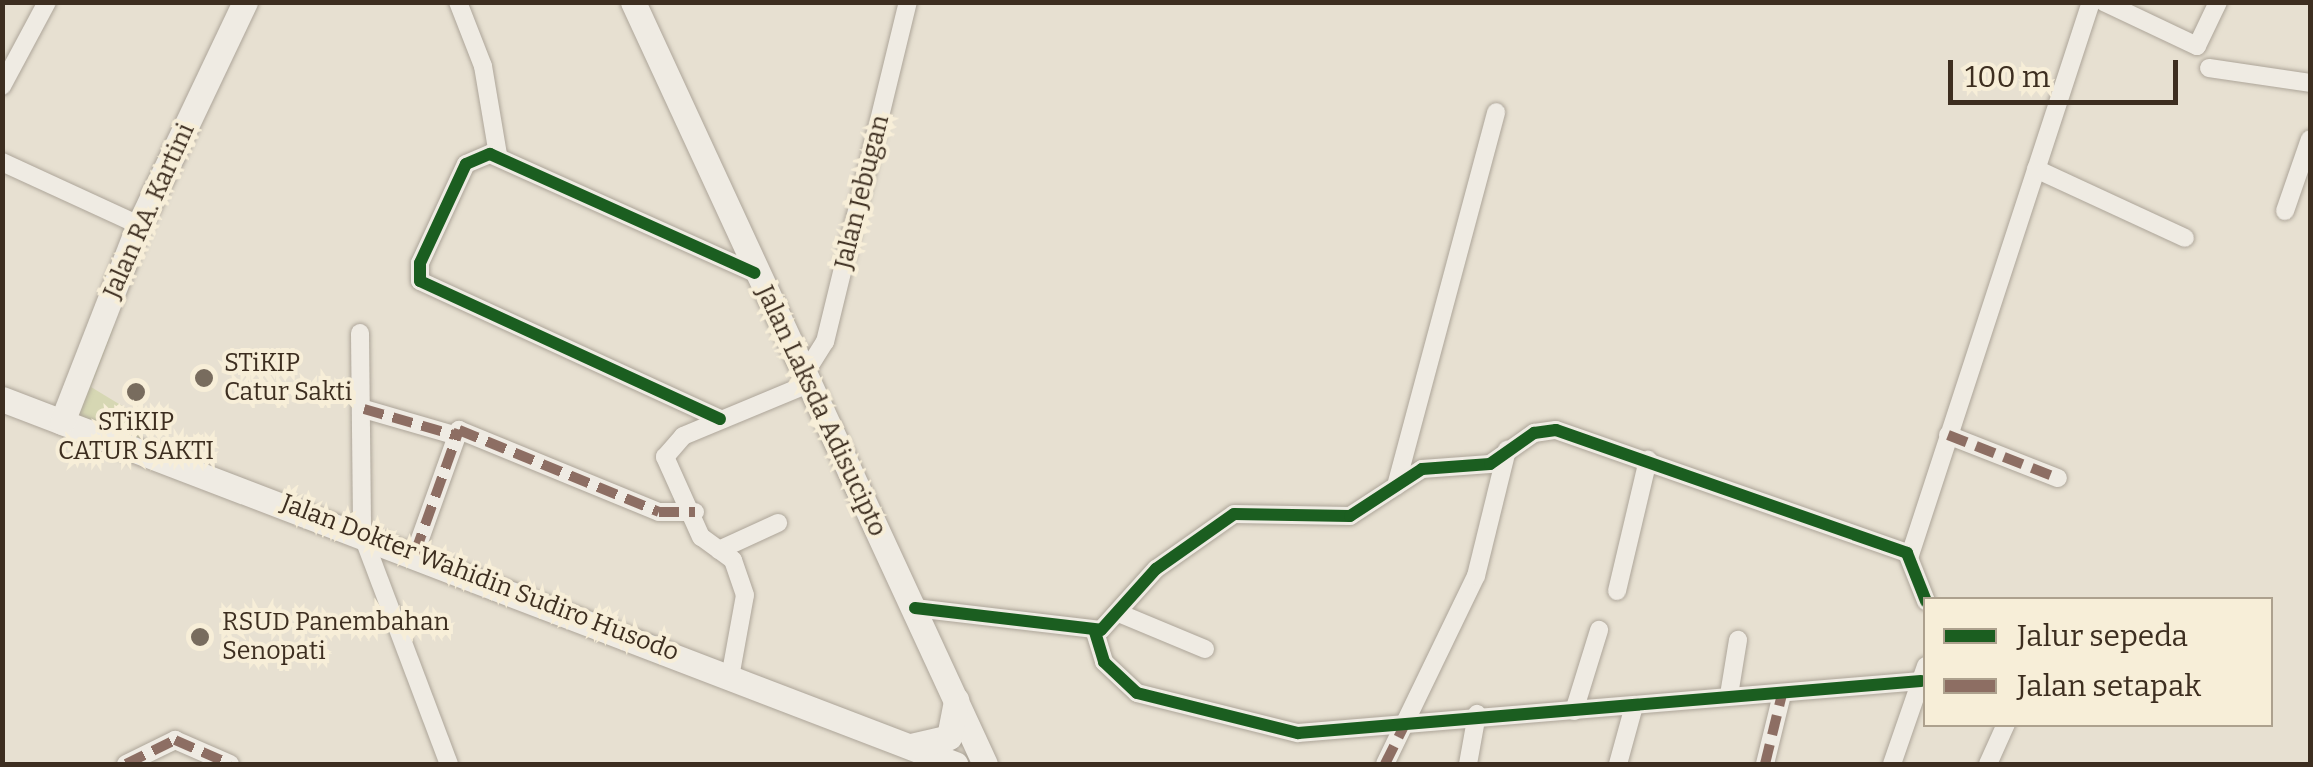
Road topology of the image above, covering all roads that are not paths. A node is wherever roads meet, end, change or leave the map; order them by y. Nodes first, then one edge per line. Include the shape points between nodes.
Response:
1 (47, 2) edge
2 (245, 2) edge
3 (458, 2) edge
4 (634, 2) edge
5 (908, 2) edge
6 (2091, 2) edge
7 (2104, 2) edge
8 (2218, 2) edge
9 (2209, 68) dead end
10 (2310, 83) edge
11 (2, 86) edge
12 (1496, 112) dead end
13 (2310, 140) edge
14 (498, 155) junction
15 (2, 162) edge
16 (2036, 169) junction
17 (2285, 211) dead end
18 (139, 226) junction
19 (2184, 238) dead end
20 (756, 273) junction
21 (360, 333) dead end
22 (806, 380) junction
23 (2, 399) edge
24 (364, 410) junction
25 (720, 419) junction
26 (62, 422) junction
27 (454, 436) junction
28 (1948, 436) junction
29 (1507, 450) junction
30 (1648, 460) junction
31 (2058, 478) dead end
32 (1396, 486) junction
33 (695, 512) junction
34 (778, 523) dead end
35 (362, 534) junction
36 (719, 550) junction
37 (415, 553) junction
38 (1910, 555) junction
39 (1616, 591) dead end
40 (1925, 597) edge
41 (915, 608) junction
42 (1121, 614) junction
43 (1600, 630) dead end
44 (1095, 632) junction
45 (1738, 640) dead end
46 (1204, 649) dead end
47 (731, 672) junction
48 (1923, 674) edge
49 (1730, 694) junction
50 (1782, 694) junction
51 (956, 700) junction
52 (1634, 706) junction
53 (1574, 711) junction
54 (1477, 714) junction
55 (1406, 722) junction
56 (2005, 727) edge
57 (912, 746) junction
58 (126, 764) edge
59 (230, 764) edge
60 (450, 764) edge
61 (955, 764) edge
62 (986, 764) edge
63 (1386, 764) edge
64 (1468, 764) edge
65 (1618, 764) edge
66 (1765, 764) edge
67 (1892, 764) edge
68 (1988, 764) edge

1 - 11 street
2 - 18 main road, Jalan RA. Kartini
3 - 14 street via 483,66
4 - 20 main road, Jalan Laksda Adisucipto
5 - 22 street, Jalan Jebugan via 825,342
6 - 16 street
7 - 8 street via 2197,46
9 - 10 street
12 - 32 street
13 - 17 street
14 - 20 street
14 - 25 street via 466,164 417,278
15 - 18 street
16 - 19 street
16 - 28 street
18 - 26 main road, Jalan RA. Kartini
20 - 22 main road, Jalan Laksda Adisucipto
21 - 24 street
22 - 25 street
22 - 41 main road, Jalan Laksda Adisucipto
23 - 26 main road, Jalan Dokter Wahidin Sudiro Husodo
24 - 27 street
24 - 35 street
25 - 33 street via 674,441 665,457
26 - 35 main road, Jalan Dokter Wahidin Sudiro Husodo
27 - 33 street via 469,432 659,512
27 - 37 street
28 - 31 street
28 - 38 street
29 - 30 street via 1556,430
29 - 32 street via 1490,464 1422,469
29 - 55 street via 1476,576
30 - 38 street
30 - 39 street
32 - 42 street via 1341,518 1267,508 1234,514 1156,569
33 - 36 street via 701,537
34 - 36 street
35 - 37 main road, Jalan Dokter Wahidin Sudiro Husodo
35 - 60 street
36 - 47 street via 734,560 747,608
37 - 47 main road, Jalan Dokter Wahidin Sudiro Husodo
38 - 40 street
41 - 44 street
41 - 51 main road, Jalan Laksda Adisucipto
42 - 44 street
42 - 46 street
43 - 53 street
44 - 55 street via 1117,678 1188,711 1298,734
45 - 49 street
47 - 57 main road, Jalan Dokter Wahidin Sudiro Husodo
48 - 50 street
48 - 67 street
49 - 50 street
49 - 52 street
50 - 66 street
51 - 57 main road via 949,737
51 - 62 main road, Jalan Laksda Adisucipto
52 - 53 street
52 - 65 street
53 - 54 street
54 - 55 street
54 - 64 street
55 - 63 street
56 - 68 street
57 - 61 main road, Jalan Dokter Wahidin Sudiro Husodo
58 - 59 street via 175,740

